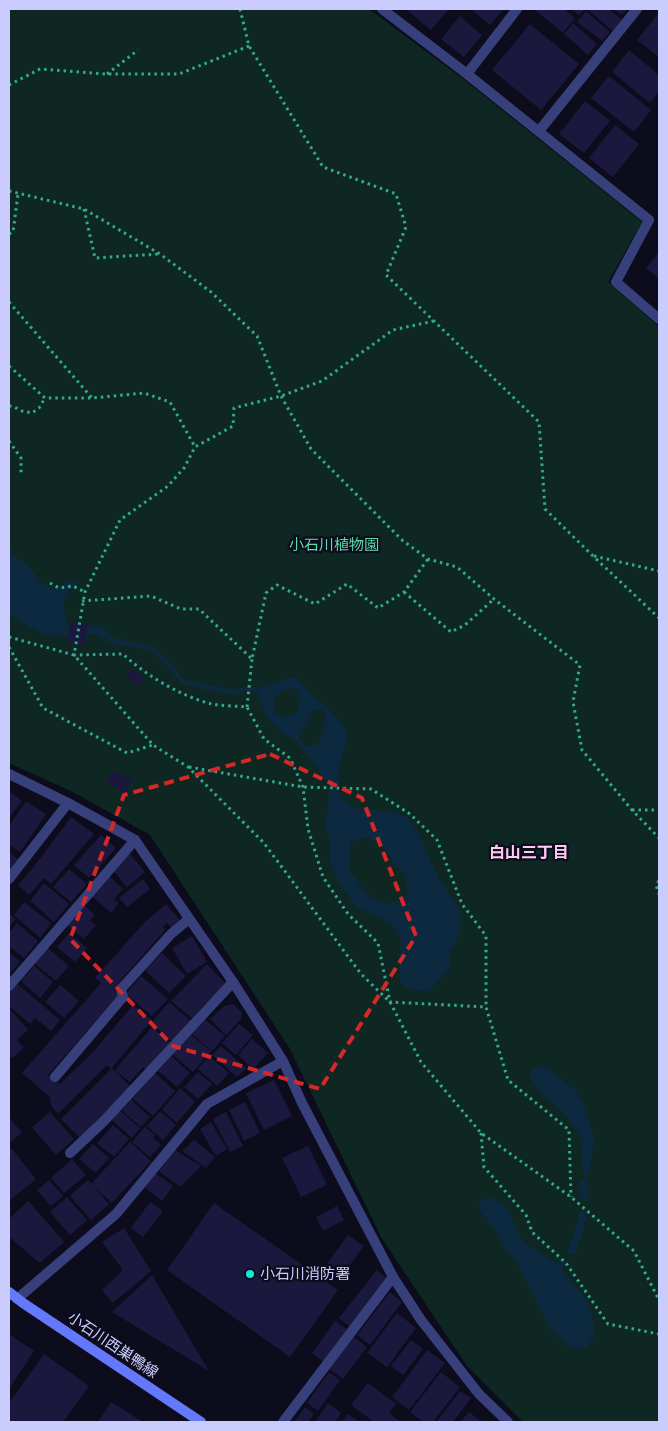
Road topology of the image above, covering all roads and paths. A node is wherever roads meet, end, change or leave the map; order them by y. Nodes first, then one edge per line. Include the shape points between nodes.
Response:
1 (240, 9) edge
2 (382, 9) edge
3 (517, 9) edge
4 (637, 9) edge
5 (249, 46) junction
6 (138, 50) dead end
7 (106, 74) junction
8 (467, 74) junction
9 (9, 85) edge
10 (539, 131) junction
11 (9, 191) edge
12 (18, 194) junction
13 (84, 209) junction
14 (9, 234) edge
15 (160, 254) junction
16 (9, 302) edge
17 (659, 318) edge
18 (434, 321) junction
19 (9, 366) edge
20 (281, 396) junction
21 (45, 398) junction
22 (92, 398) junction
23 (9, 406) edge
24 (9, 441) edge
25 (195, 447) junction
26 (21, 473) dead end
27 (593, 556) junction
28 (428, 559) junction
29 (659, 571) edge
30 (50, 583) dead end
31 (85, 592) junction
32 (404, 592) junction
33 (494, 599) junction
34 (82, 601) junction
35 (659, 618) edge
36 (9, 637) edge
37 (9, 646) edge
38 (74, 654) junction
39 (252, 659) junction
40 (247, 707) junction
41 (152, 746) junction
42 (188, 767) junction
43 (9, 774) edge
44 (303, 787) junction
45 (68, 803) junction
46 (632, 810) junction
47 (659, 810) edge
48 (659, 838) edge
49 (135, 840) junction
50 (9, 879) edge
51 (659, 881) edge
52 (659, 894) edge
53 (189, 919) junction
54 (233, 982) junction
55 (9, 986) edge
56 (390, 1002) junction
57 (486, 1006) junction
58 (283, 1061) junction
59 (55, 1078) dead end
60 (481, 1132) junction
61 (70, 1153) dead end
62 (571, 1197) junction
63 (393, 1276) junction
64 (13, 1295) edge
65 (659, 1300) edge
66 (659, 1334) edge
67 (200, 1422) edge
68 (283, 1422) edge
69 (508, 1422) edge

1 - 5 path
2 - 8 street
3 - 8 street
4 - 10 street
5 - 7 path via 180,74
5 - 18 path via 322,167 396,194 406,228 386,275
6 - 7 path
7 - 9 path via 40,69
8 - 10 street
10 - 17 street via 650,220 616,282
11 - 12 path
12 - 13 path
12 - 14 path
13 - 15 path
13 - 15 path via 95,258
15 - 20 path via 211,292 257,336
16 - 22 path
18 - 20 path via 393,330 322,381
18 - 27 path via 539,422 545,508
19 - 21 path
20 - 25 path via 234,408 233,426
20 - 28 path via 310,449 402,540
21 - 22 path
21 - 23 path via 32,413
22 - 25 path via 144,393 170,402
24 - 26 path via 20,458
25 - 31 path via 184,468 168,486 120,520
27 - 29 path
27 - 35 path
28 - 32 path
28 - 33 path via 456,567
30 - 31 path via 59,588 73,586
31 - 34 path
32 - 33 path via 451,632 465,625
32 - 39 path via 378,608 348,584 315,604 277,585 266,592
33 - 46 path via 580,665 573,702 582,750
34 - 38 path
34 - 39 path via 151,596 182,609 199,609
36 - 38 path
37 - 41 path via 44,708 127,753
38 - 40 path via 123,654 176,691 211,704
38 - 41 path
39 - 40 path
40 - 44 path via 264,739 290,758
41 - 42 path
42 - 44 path
42 - 56 path via 264,843 361,974
43 - 45 street
44 - 56 path via 308,829 322,877 348,914 378,943
44 - 57 path via 371,789 410,814 437,840 462,904 486,936
45 - 49 street
45 - 50 street
46 - 47 path
46 - 48 path
49 - 53 street
49 - 55 street
51 - 52 path via 656,884
53 - 54 street
53 - 59 street via 170,934 121,989 123,997
54 - 58 street
54 - 61 street via 104,1121
56 - 57 path
56 - 60 path via 421,1062
57 - 62 path via 508,1080 569,1130
58 - 63 street
58 - 64 street via 207,1104 116,1214
60 - 62 path
60 - 66 path via 484,1167 526,1215 532,1232 566,1263 608,1324
62 - 65 path via 634,1251
63 - 68 street
63 - 69 street via 421,1320 478,1394
64 - 67 main road, 小石川西巣鴨線

